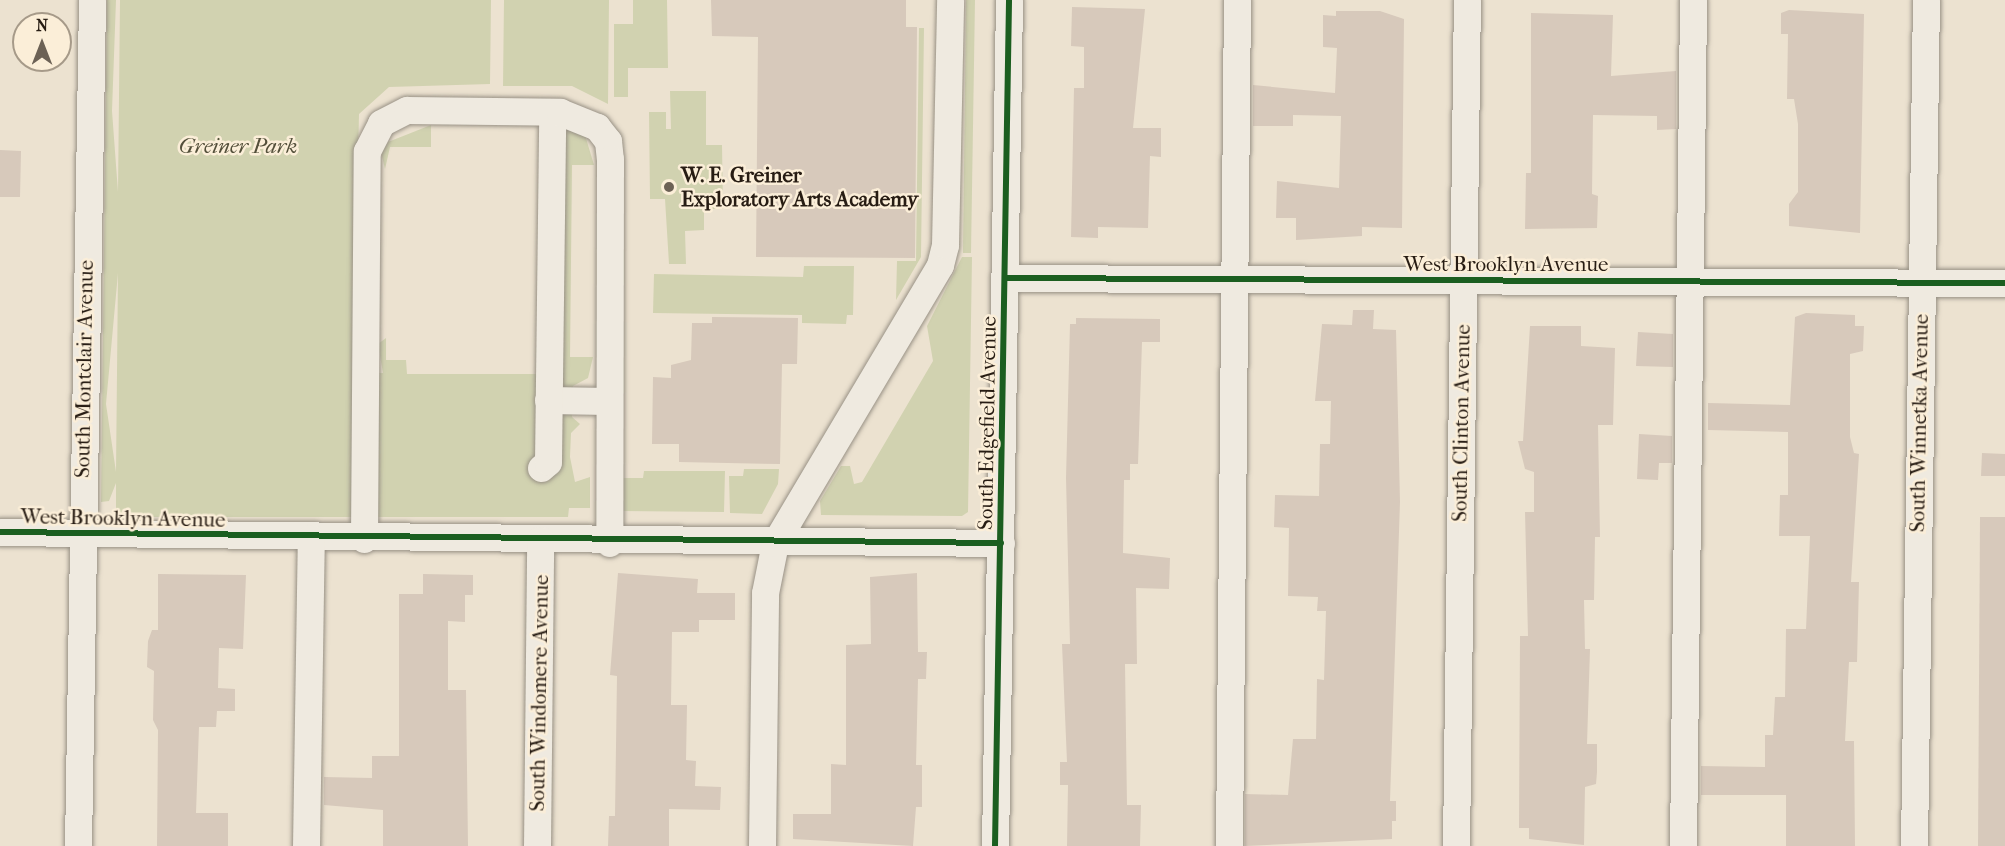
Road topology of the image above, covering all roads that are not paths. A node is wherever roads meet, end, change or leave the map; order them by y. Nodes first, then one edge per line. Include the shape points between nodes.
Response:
1 (92, 0) edge
2 (950, 0) edge
3 (1010, 0) edge
4 (1237, 0) edge
5 (1467, 0) edge
6 (1694, 0) edge
7 (1926, 0) edge
8 (552, 112) junction
9 (1007, 278) junction
10 (1234, 278) junction
11 (1462, 280) junction
12 (1689, 281) junction
13 (1921, 282) junction
14 (2005, 283) edge
15 (548, 400) junction
16 (608, 401) junction
17 (541, 468) dead end
18 (0, 532) edge
19 (81, 532) junction
20 (311, 538) junction
21 (364, 539) junction
22 (540, 540) junction
23 (609, 543) junction
24 (775, 543) junction
25 (1001, 543) junction
26 (78, 846) edge
27 (306, 846) edge
28 (537, 846) edge
29 (762, 846) edge
30 (995, 846) edge
31 (1229, 846) edge
32 (1456, 846) edge
33 (1683, 846) edge
34 (1914, 846) edge

1 - 19 street, South Montclair Avenue
2 - 24 street via 945,244 940,265
3 - 9 street, South Edgefield Avenue
4 - 10 street
5 - 11 street, South Clinton Avenue
6 - 12 street
7 - 13 street, South Winnetka Avenue
8 - 15 street
8 - 16 street via 597,127 608,141
8 - 21 street via 407,110 381,123 367,151
9 - 10 street, West Brooklyn Avenue
9 - 25 street, South Edgefield Avenue
10 - 11 street, West Brooklyn Avenue
10 - 31 street
11 - 12 street, West Brooklyn Avenue
11 - 32 street, South Clinton Avenue
12 - 13 street, West Brooklyn Avenue
12 - 33 street
13 - 14 street, West Brooklyn Avenue
13 - 34 street, South Winnetka Avenue
15 - 16 street
15 - 17 street via 548,462
16 - 23 street
18 - 19 street, West Brooklyn Avenue
19 - 20 street, West Brooklyn Avenue
19 - 26 street, South Montclair Avenue
20 - 21 street, West Brooklyn Avenue
20 - 27 street
21 - 22 street, West Brooklyn Avenue
22 - 23 street, West Brooklyn Avenue
22 - 28 street, South Windomere Avenue
23 - 24 street, West Brooklyn Avenue
24 - 25 street, West Brooklyn Avenue
24 - 29 street via 765,594
25 - 30 street, South Edgefield Avenue

